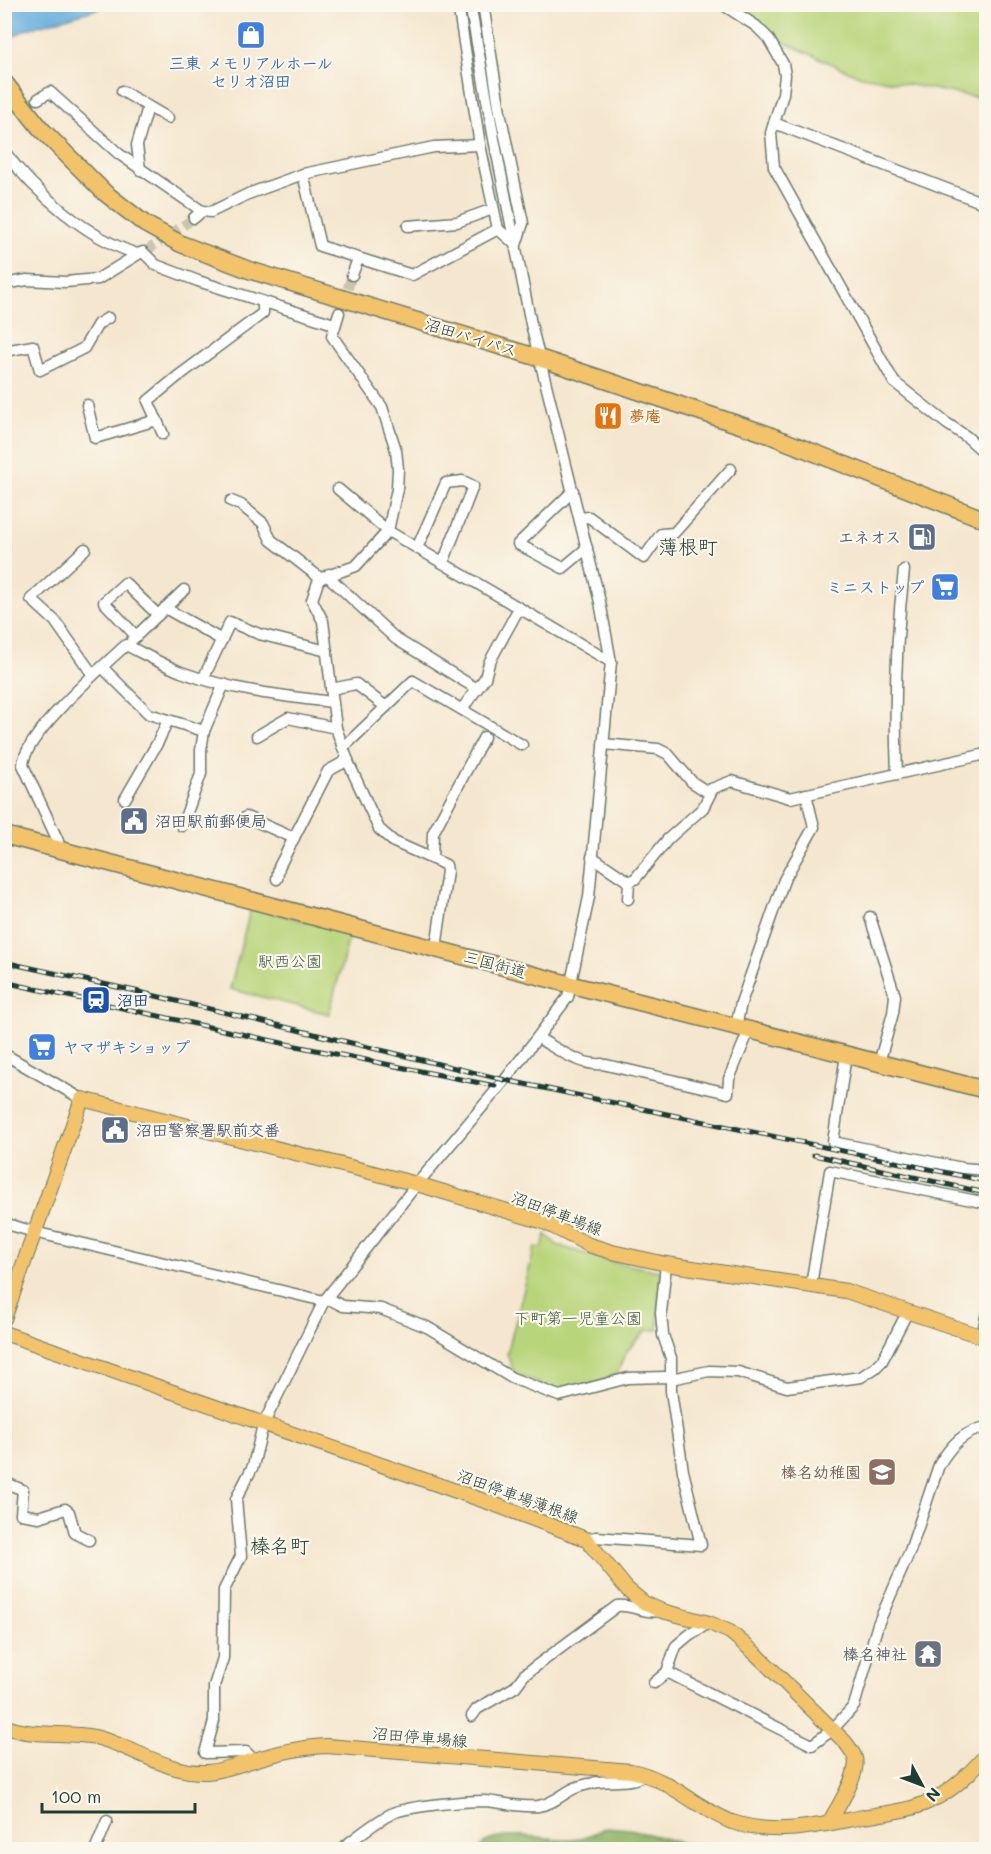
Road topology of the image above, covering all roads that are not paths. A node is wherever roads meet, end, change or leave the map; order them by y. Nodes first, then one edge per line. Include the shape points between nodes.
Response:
1 (458, 4) edge
2 (470, 4) edge
3 (483, 4) edge
4 (722, 4) edge
5 (4, 82) edge
6 (122, 92) dead end
7 (38, 99) tunnel mouth
8 (148, 107) junction
9 (168, 118) dead end
10 (774, 123) junction
11 (480, 145) junction
12 (4, 151) edge
13 (140, 170) junction
14 (303, 174) junction
15 (987, 204) edge
16 (493, 209) junction
17 (408, 226) dead end
18 (498, 229) junction
19 (516, 245) junction
20 (142, 252) junction
21 (358, 259) junction
22 (352, 275) tunnel mouth
23 (4, 284) edge
24 (263, 302) junction
25 (108, 318) dead end
26 (4, 351) edge
27 (539, 358) junction
28 (87, 405) dead end
29 (157, 420) junction
30 (163, 434) dead end
31 (987, 454) edge
32 (731, 469) dead end
33 (338, 489) dead end
34 (573, 490) junction
35 (231, 501) dead end
36 (580, 518) junction
37 (987, 520) edge
38 (388, 531) junction
39 (417, 548) junction
40 (587, 548) junction
41 (85, 549) dead end
42 (443, 563) junction
43 (904, 570) dead end
44 (325, 576) junction
45 (184, 590) dead end
46 (519, 608) junction
47 (162, 612) junction
48 (136, 636) junction
49 (222, 640) junction
50 (126, 645) junction
51 (327, 651) junction
52 (611, 662) junction
53 (102, 667) junction
54 (93, 675) junction
55 (204, 679) junction
56 (224, 684) junction
57 (477, 689) junction
58 (331, 690) junction
59 (332, 702) junction
60 (386, 706) junction
61 (462, 709) junction
62 (168, 720) junction
63 (336, 728) junction
64 (204, 731) junction
65 (257, 736) dead end
66 (484, 737) dead end
67 (603, 744) junction
68 (522, 745) dead end
69 (342, 746) junction
70 (987, 754) edge
71 (348, 760) junction
72 (897, 774) junction
73 (712, 790) junction
74 (806, 794) junction
75 (125, 799) dead end
76 (246, 817) dead end
77 (182, 826) dead end
78 (4, 834) edge
79 (294, 838) junction
80 (59, 849) junction
81 (592, 857) junction
82 (432, 858) junction
83 (277, 879) dead end
84 (629, 882) junction
85 (628, 899) dead end
86 (870, 917) dead end
87 (436, 948) junction
88 (572, 985) junction
89 (742, 1029) junction
90 (538, 1038) junction
91 (4, 1054) edge
92 (846, 1055) junction
93 (879, 1063) junction
94 (987, 1090) edge
95 (82, 1099) junction
96 (987, 1170) edge
97 (417, 1184) junction
98 (985, 1201) edge
99 (4, 1223) edge
100 (34, 1232) junction
101 (666, 1264) junction
102 (811, 1286) junction
103 (324, 1301) junction
104 (908, 1311) junction
105 (987, 1317) edge
106 (4, 1319) edge
107 (4, 1333) edge
108 (985, 1337) edge
109 (671, 1379) junction
110 (263, 1425) junction
111 (987, 1427) edge
112 (4, 1482) edge
113 (586, 1539) junction
114 (89, 1540) dead end
115 (662, 1611) junction
116 (709, 1623) junction
117 (666, 1672) junction
118 (654, 1683) dead end
119 (472, 1716) dead end
120 (4, 1726) edge
121 (832, 1730) junction
122 (987, 1755) edge
123 (254, 1760) junction
124 (646, 1774) junction
125 (107, 1821) dead end
126 (829, 1823) junction
127 (95, 1850) edge
128 (340, 1850) edge

1 - 11 street
2 - 19 street
3 - 19 street via 523,223
4 - 10 street via 756,26 783,64 783,94
5 - 27 highway, 沼田バイパス via 61,150 105,193 171,239 249,270
6 - 8 street
7 - 13 street via 50,92
8 - 9 street
8 - 13 street via 137,145
10 - 15 street
10 - 31 street via 774,167 894,382
11 - 14 street via 434,147
11 - 16 street
12 - 20 street via 26,178 87,228 112,244
13 - 14 street via 198,215
14 - 21 street via 320,246
16 - 17 street via 457,222
16 - 18 street
18 - 19 street
18 - 21 street via 412,275
19 - 27 street
20 - 23 street via 98,279
20 - 24 street via 156,265
21 - 22 street
24 - 29 street via 263,313 148,401
24 - 38 street via 337,318 332,336 382,407 396,450 397,489
25 - 26 street via 98,324 84,348 40,370 33,346
27 - 34 street
27 - 37 highway, 沼田バイパス via 764,433
28 - 29 street via 95,438
29 - 30 street
32 - 36 street via 674,533 662,534 644,558 589,518
33 - 38 street
34 - 36 street
34 - 40 street via 518,544 563,568
35 - 44 street via 263,523 271,540
36 - 40 street
38 - 39 street
38 - 44 street via 356,566
39 - 42 street
39 - 42 street via 447,483 463,481 473,486
40 - 52 street
41 - 54 street via 32,599 55,621
42 - 46 street
43 - 72 street via 898,638
44 - 51 street via 312,600 323,621
44 - 57 street via 396,639
45 - 47 street
46 - 52 street
46 - 57 street
47 - 48 street
47 - 48 street via 125,583 104,602
47 - 49 street
48 - 50 street
49 - 51 street via 230,622 259,634
49 - 55 street
50 - 53 street
50 - 55 street
51 - 58 street
52 - 67 street
53 - 54 street
53 - 62 street via 149,714
54 - 80 street via 39,734 24,758 23,765
55 - 56 street
56 - 59 street via 261,694
56 - 64 street
57 - 61 street
58 - 59 street
58 - 60 street via 356,684
59 - 63 street
60 - 61 street via 413,681
60 - 69 street
61 - 68 street
62 - 64 street
62 - 75 street
63 - 65 street via 288,718
63 - 69 street
64 - 77 street via 201,774
66 - 82 street via 433,833
67 - 73 street via 658,749 668,754 692,782 706,791
67 - 81 street
69 - 71 street
70 - 72 street
71 - 79 street via 328,771
71 - 82 street via 379,829 394,842
72 - 74 street
73 - 74 street via 732,781 790,798
73 - 84 street via 703,808
74 - 89 street via 814,827 784,880 741,1002
76 - 79 street
78 - 80 highway, 三国街道
79 - 83 street
80 - 87 highway, 三国街道
81 - 84 street
81 - 88 street via 589,897
82 - 87 street via 446,865 447,871
84 - 85 street
86 - 93 street via 895,996
87 - 88 highway, 三国街道
88 - 89 highway, 三国街道
88 - 90 street via 568,997
89 - 90 street via 728,1093 593,1065
89 - 92 highway, 三国街道
90 - 97 street
91 - 95 street
92 - 93 highway, 三国街道
92 - 96 street via 833,1143
93 - 94 highway, 三国街道
95 - 97 main road, 沼田停車場線
95 - 100 main road
97 - 101 main road, 沼田停車場線 via 544,1222 589,1245
97 - 103 street
98 - 102 street via 830,1171
99 - 100 street
100 - 103 street
100 - 106 main road
101 - 102 main road, 沼田停車場線
101 - 109 street via 661,1312 671,1358
102 - 104 main road, 沼田停車場線 via 846,1291
103 - 109 street via 381,1309 427,1327 512,1378 559,1396 628,1378
103 - 110 street
104 - 108 main road, 沼田停車場線
104 - 109 street via 882,1361 861,1377 787,1387 738,1372 709,1371
105 - 108 street
107 - 110 main road, 沼田停車場薄根線
109 - 113 street via 684,1471 701,1545
110 - 113 main road, 沼田停車場薄根線
110 - 123 street via 253,1466 236,1499 241,1556 224,1590 223,1658 214,1686 214,1721 206,1753 246,1752
111 - 121 street via 960,1437 939,1465 910,1551 878,1624 854,1706
112 - 114 street via 23,1490 21,1514 39,1517 65,1509 75,1533
113 - 115 main road, 沼田停車場薄根線 via 627,1589
115 - 116 main road, 沼田停車場薄根線
115 - 119 street via 650,1613 627,1605 617,1606
116 - 117 street via 676,1646
116 - 121 main road, 沼田停車場薄根線 via 730,1632 756,1654
117 - 118 street
117 - 121 street via 812,1745
120 - 123 main road, 沼田停車場線 via 36,1733 93,1737 193,1772 214,1771
121 - 126 main road, 沼田停車場薄根線 via 856,1759 854,1775
122 - 126 main road via 958,1783 930,1801
123 - 124 main road, 沼田停車場線 via 327,1746
124 - 126 main road, 沼田停車場線 via 733,1822 787,1830
124 - 128 street via 638,1779 580,1786 538,1806 482,1801 408,1809 374,1824
125 - 127 street

